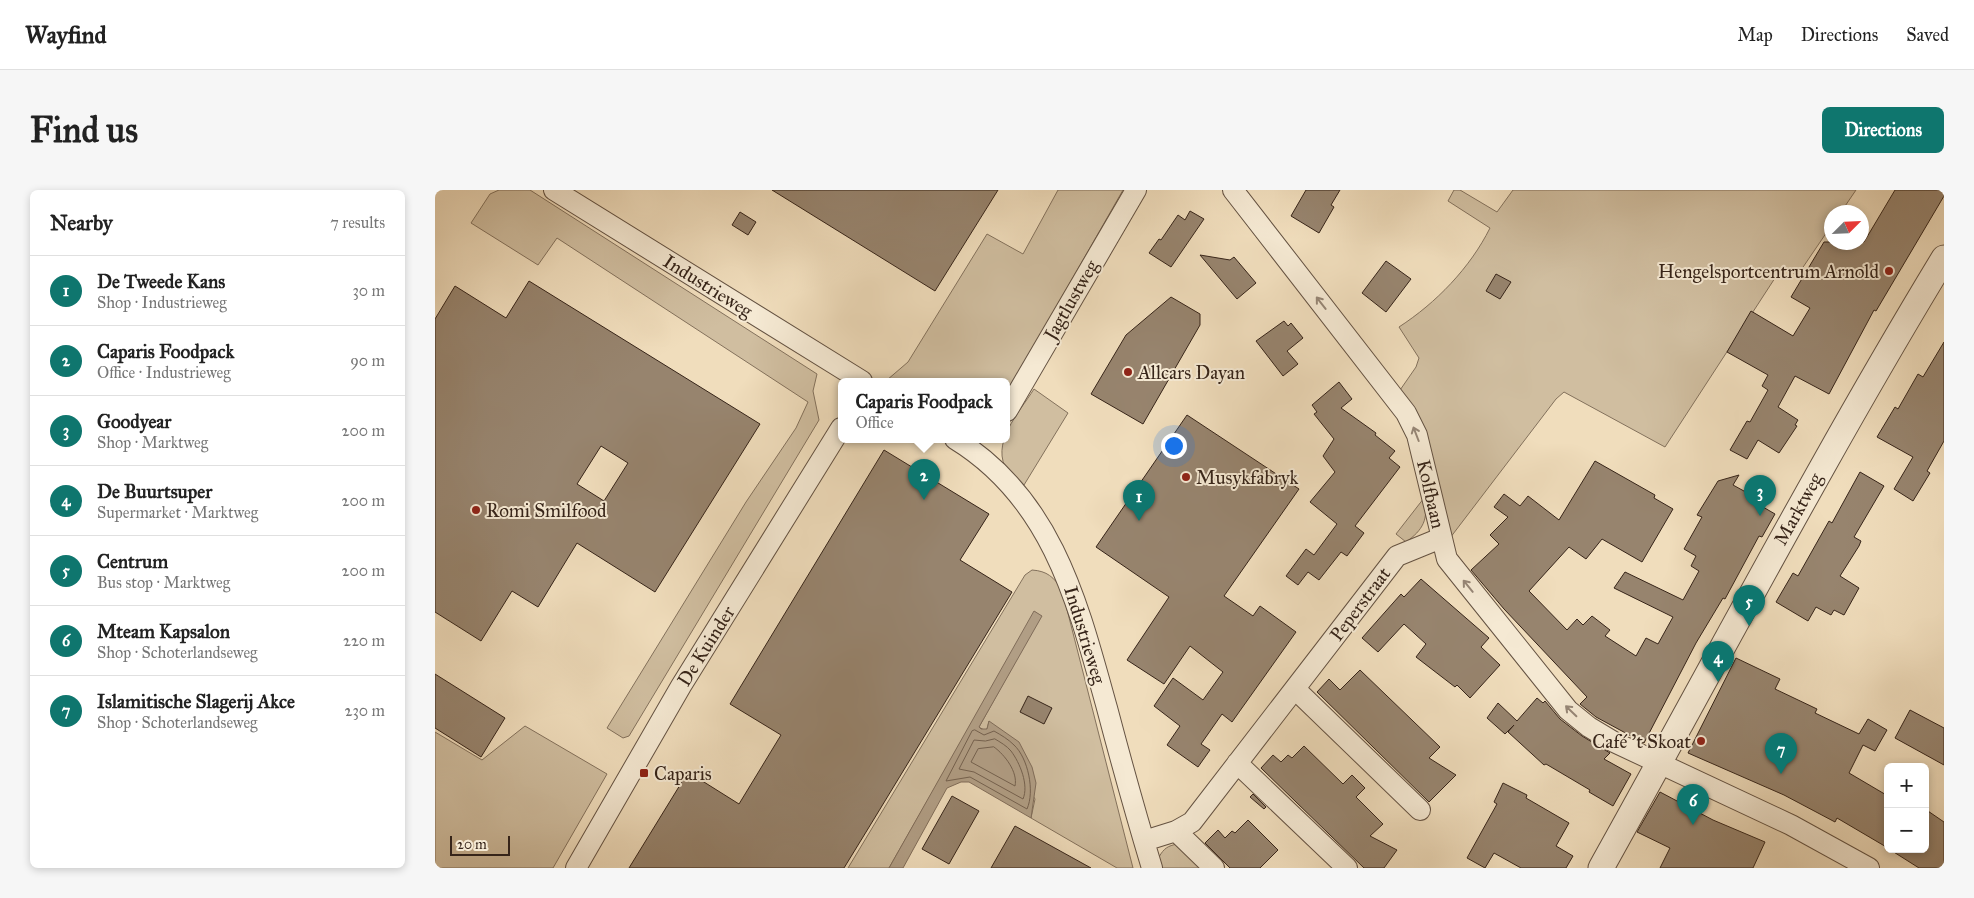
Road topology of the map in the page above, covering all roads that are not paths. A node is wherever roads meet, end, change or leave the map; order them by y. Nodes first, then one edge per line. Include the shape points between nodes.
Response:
1 (554, 190) edge
2 (1136, 190) edge
3 (1233, 190) edge
4 (1944, 258) edge
5 (857, 378) edge
6 (1010, 406) edge
7 (838, 433) edge
8 (980, 445) edge
9 (1441, 538) junction
10 (1295, 689) junction
11 (1659, 763) junction
12 (1237, 764) junction
13 (1420, 810) dead end
14 (1176, 831) junction
15 (1144, 841) junction
16 (576, 868) edge
17 (1152, 868) edge
18 (1213, 868) edge
19 (1347, 868) edge
20 (1601, 868) edge
21 (1869, 868) edge

1 - 5 street, Industrieweg
2 - 6 street, Jagtlustweg
9 -> 3 street, Kolfbaan via 1417,435 1406,413
4 - 11 street, Marktweg via 1798,508
7 - 16 street, De Kuinder via 681,686
8 - 15 street, Industrieweg via 1046,536 1067,576 1087,633
9 - 10 street, Peperstraat via 1397,556
11 -> 9 street, Kolfbaan via 1613,742 1568,710 1447,559
10 - 12 street, Peperstraat
10 - 13 street
11 - 20 street, Marktweg
11 - 21 street, Kolfbaan via 1791,825
12 - 14 street, Peperstraat via 1192,822
12 - 19 street
14 - 15 street, Peperstraat
14 - 18 street
15 - 17 street, Industrieweg

